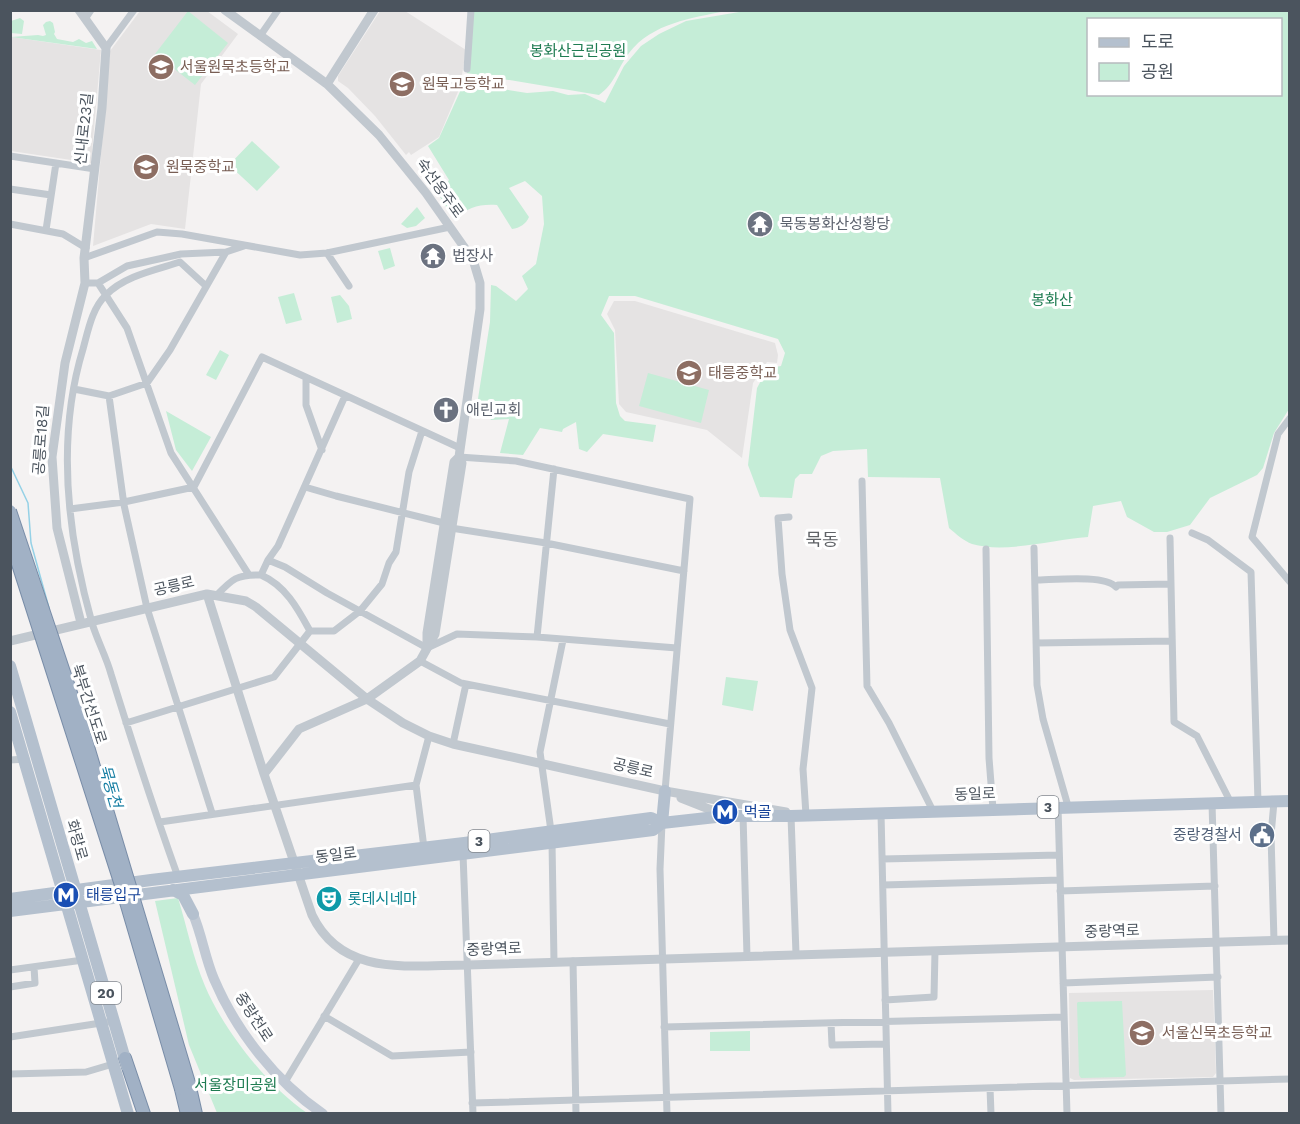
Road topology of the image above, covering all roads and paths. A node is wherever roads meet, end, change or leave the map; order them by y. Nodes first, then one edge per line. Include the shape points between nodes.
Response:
1 (134, 10) edge
2 (225, 10) edge
3 (278, 10) edge
4 (375, 10) edge
5 (471, 10) edge
6 (85, 13) edge
7 (260, 36) junction
8 (106, 48) junction
9 (467, 69) dead end
10 (327, 84) junction
11 (10, 156) edge
12 (56, 163) junction
13 (95, 169) junction
14 (10, 189) edge
15 (51, 195) junction
16 (10, 224) edge
17 (450, 227) junction
18 (46, 230) junction
19 (244, 246) junction
20 (226, 252) junction
21 (85, 253) junction
22 (327, 253) junction
23 (85, 283) junction
24 (98, 284) junction
25 (206, 286) junction
26 (349, 286) dead end
27 (106, 294) junction
28 (306, 378) junction
29 (147, 383) junction
30 (74, 389) junction
31 (110, 396) junction
32 (345, 396) junction
33 (1290, 418) edge
34 (422, 431) junction
35 (322, 450) junction
36 (459, 452) junction
37 (554, 469) junction
38 (862, 481) dead end
39 (194, 487) junction
40 (305, 487) junction
41 (124, 502) junction
42 (70, 508) junction
43 (10, 511) edge
44 (402, 513) junction
45 (789, 517) dead end
46 (447, 526) junction
47 (1192, 533) dead end
48 (1170, 538) dead end
49 (10, 539) edge
50 (546, 543) junction
51 (1034, 548) dead end
52 (986, 549) dead end
53 (268, 560) junction
54 (684, 571) junction
55 (249, 574) junction
56 (261, 575) junction
57 (1035, 580) junction
58 (1290, 582) edge
59 (1171, 584) junction
60 (211, 595) junction
61 (147, 608) junction
62 (360, 611) junction
63 (92, 621) junction
64 (78, 624) junction
65 (310, 632) junction
66 (537, 637) junction
67 (13, 640) edge
68 (563, 640) junction
69 (1172, 641) junction
70 (302, 644) junction
71 (1036, 644) junction
72 (427, 648) junction
73 (677, 648) junction
74 (420, 661) junction
75 (10, 666) edge
76 (466, 684) junction
77 (236, 688) junction
78 (367, 699) junction
79 (551, 701) junction
80 (179, 706) junction
81 (10, 712) edge
82 (126, 723) junction
83 (670, 724) junction
84 (429, 736) junction
85 (453, 744) junction
86 (31, 758) junction
87 (10, 760) edge
88 (541, 764) junction
89 (264, 774) junction
90 (416, 785) junction
91 (665, 791) junction
92 (1290, 801) edge
93 (1258, 802) junction
94 (1274, 802) junction
95 (1212, 803) junction
96 (1231, 803) junction
97 (275, 805) junction
98 (1063, 807) junction
99 (993, 809) junction
100 (933, 811) junction
101 (212, 813) junction
102 (881, 813) junction
103 (742, 815) junction
104 (806, 815) junction
105 (725, 816) junction
106 (791, 816) junction
107 (160, 822) junction
108 (662, 823) junction
109 (551, 837) junction
110 (456, 852) junction
111 (416, 853) junction
112 (1059, 855) junction
113 (882, 859) junction
114 (297, 869) junction
115 (178, 877) junction
116 (1060, 880) junction
117 (883, 885) junction
118 (1215, 886) junction
119 (196, 887) junction
120 (173, 890) junction
121 (1060, 891) junction
122 (72, 897) junction
123 (10, 899) edge
124 (10, 911) edge
125 (193, 914) junction
126 (1290, 940) edge
127 (1274, 941) junction
128 (1216, 942) junction
129 (1062, 947) junction
130 (935, 951) junction
131 (884, 952) junction
132 (796, 954) junction
133 (747, 956) junction
134 (662, 958) junction
135 (359, 959) junction
136 (83, 960) junction
137 (573, 961) junction
138 (554, 962) junction
139 (468, 965) junction
140 (34, 967) junction
141 (10, 970) edge
142 (1218, 977) junction
143 (1063, 983) junction
144 (10, 987) edge
145 (885, 1000) junction
146 (324, 1017) junction
147 (1064, 1017) junction
148 (108, 1022) junction
149 (886, 1022) junction
150 (831, 1023) junction
151 (664, 1027) junction
152 (10, 1037) edge
153 (886, 1044) junction
154 (471, 1053) junction
155 (125, 1058) joint
156 (113, 1064) junction
157 (10, 1074) edge
158 (1290, 1079) edge
159 (1221, 1081) junction
160 (285, 1082) junction
161 (1066, 1086) junction
162 (990, 1088) junction
163 (887, 1091) junction
164 (666, 1097) junction
165 (576, 1100) junction
166 (472, 1103) junction
167 (128, 1113) edge
168 (142, 1113) edge
169 (187, 1113) edge
170 (196, 1113) edge
171 (323, 1113) edge
172 (473, 1113) edge
173 (576, 1113) edge
174 (667, 1113) edge
175 (888, 1113) edge
176 (991, 1113) edge
177 (1067, 1113) edge
178 (1221, 1113) edge

1 - 8 street
2 - 7 street, 숙선옹주로
3 - 7 street
4 - 10 street
5 - 9 street
6 - 8 street
7 - 10 street, 숙선옹주로
8 - 13 street, 신내로23길
10 - 17 street, 숙선옹주로 via 380,135
11 - 12 street
12 - 13 street
12 - 15 street
13 - 21 street, 신내로23길
14 - 15 street
15 - 18 street
16 - 18 street
17 - 22 street
17 - 36 street, 숙선옹주로 via 474,262 481,295
18 - 21 street via 63,234
19 - 20 street
19 - 21 street via 157,232
19 - 22 street via 300,255
20 - 24 street via 181,254 127,266
20 - 25 street
21 - 23 street, 공릉로18길
22 - 26 street
23 - 24 street
23 - 64 street, 공릉로18길 via 65,363 52,457 57,528
24 - 27 street
25 - 27 street via 180,262 123,281
25 - 29 street
27 - 29 street via 127,328
27 - 30 street via 92,318
28 - 32 street
28 - 35 street via 306,405
28 - 39 street via 262,357
29 - 31 street
29 - 39 street via 171,453
30 - 31 street
30 - 42 street via 66,457
31 - 41 street
32 - 34 street
32 - 35 street
33 - 58 street via 1278,434 1252,537
34 - 36 street
34 - 44 street
35 - 40 street
36 - 37 street
36 - 46 street, 숙선옹주로 via 454,462
37 - 50 street
37 - 54 street via 690,499
38 - 100 street via 867,686
39 - 41 street
39 - 55 street
40 - 44 street
40 - 53 street
41 - 42 street
41 - 61 street
42 - 63 street
43 - 170 highway, 북부간선도로, bridge via 80,720
44 - 46 street
44 - 62 street via 396,552 382,584
45 - 104 street via 778,519 785,600 790,630 812,688 803,769
46 - 50 street
46 - 72 street, 숙선옹주로
47 - 93 street via 1251,572
48 - 59 street
49 - 169 highway, 북부간선도로, bridge via 117,874
50 - 54 street
50 - 66 street
51 - 57 street
52 - 99 street
53 - 56 street
53 - 62 street
54 - 73 street
55 - 56 street
55 - 60 street via 231,579
56 - 65 street via 285,590
57 - 59 street via 1101,580 1116,587
57 - 71 street
59 - 69 street
60 - 61 street, 공릉로
60 - 70 street, 공릉로 via 246,601
60 - 77 street, 중랑역로
61 - 63 street, 공릉로
61 - 80 street
62 - 65 street via 334,631
62 - 72 street
63 - 64 street, 공릉로
63 - 82 street
64 - 67 street, 공릉로, bridge
65 - 70 street
66 - 68 street
66 - 72 street via 457,634
68 - 73 street
68 - 79 street
69 - 71 street
69 - 96 street via 1174,722 1197,736
70 - 77 street via 274,677
70 - 78 street, 공릉로
71 - 98 street via 1037,685
72 - 74 street, 숙선옹주로
73 - 83 street
74 - 76 street
74 - 78 street, 숙선옹주로
75 - 86 main road, 화랑로 / 20
76 - 79 street
76 - 85 street
77 - 80 street
77 - 89 street, 중랑역로
78 - 84 street, 공릉로
78 - 89 street, 숙선옹주로 via 299,729
79 - 83 street
79 - 88 street
80 - 82 street
80 - 101 street
81 - 86 main road, 화랑로 / 20
82 - 107 street
83 - 91 street
84 - 85 street, 공릉로
84 - 90 street
85 - 88 street, 공릉로
86 - 87 street
86 - 122 main road, 화랑로 / 20
88 - 91 street, 공릉로
88 - 109 street
89 - 97 street, 중랑역로
90 - 97 street
90 - 111 street
91 - 104 street, 공릉로
91 - 105 street, 공릉로
91 - 108 main road
92 - 94 main road, 동일로 / 3
93 - 94 main road, 동일로 / 3
93 - 96 main road, 동일로 / 3
94 - 127 street
95 - 96 main road, 동일로 / 3
95 - 98 main road, 동일로 / 3
95 - 118 street
97 - 101 street
97 - 114 street, 중랑역로
98 - 99 main road, 동일로 / 3
98 - 112 street
99 - 100 main road, 동일로 / 3
100 - 102 main road, 동일로 / 3
101 - 107 street
102 - 104 main road, 동일로 / 3
102 - 113 street
103 - 105 main road, 동일로 / 3
103 - 106 main road, 동일로 / 3
103 - 133 street
104 - 106 main road, 동일로 / 3
105 - 108 main road, 동일로 / 3
106 - 132 street
107 - 115 street
108 - 109 main road, 동일로 / 3 via 651,818 630,827
108 - 134 street
109 - 110 main road, 동일로 / 3
109 - 138 street
110 - 111 main road, 동일로 / 3
110 - 139 street
111 - 114 main road, 동일로 / 3
112 - 113 street
112 - 116 street
113 - 117 street
114 - 115 main road, 동일로 / 3
114 - 119 main road, 동일로 / 3
114 - 135 street, 중랑역로 via 318,928
115 - 122 main road, 동일로 / 3, bridge via 104,886
116 - 117 street
116 - 121 street
117 - 131 street
118 - 121 street
118 - 128 street
119 - 120 main road, 동일로 / 3
119 - 125 main road
120 - 122 main road, 동일로 / 3, bridge via 108,899
120 - 125 main road via 183,895
121 - 129 street
122 - 123 main road, 동일로 / 3
122 - 124 main road, 동일로 / 3
122 - 136 main road, 화랑로 / 20
122 - 148 main road, 화랑로 / 20
125 - 160 main road, 중랑천로 via 211,971 228,1007 261,1056
126 - 127 street, 중랑역로
127 - 128 street, 중랑역로
128 - 129 street, 중랑역로
128 - 142 street
129 - 130 street, 중랑역로
129 - 143 street
130 - 131 street, 중랑역로
130 - 145 street via 934,997
131 - 132 street, 중랑역로
131 - 145 street
132 - 133 street, 중랑역로
133 - 134 street, 중랑역로
134 - 137 street, 중랑역로
134 - 151 street
135 - 139 street, 중랑역로 via 384,965
135 - 146 street
136 - 140 street
136 - 148 main road, 화랑로 / 20
137 - 138 street, 중랑역로
137 - 165 street
138 - 139 street, 중랑역로
139 - 154 street
140 - 141 street
140 - 144 street via 35,983
142 - 143 street
142 - 159 street
143 - 147 street
145 - 149 street
146 - 154 street via 392,1056
146 - 160 street
147 - 149 street
147 - 161 street
148 - 152 street
148 - 155 main road, 화랑로 / 20
148 - 156 main road, 화랑로 / 20
149 - 150 street
149 - 153 street
150 - 151 street
150 - 153 street via 832,1045
151 - 164 street
153 - 163 street
154 - 166 street
155 - 168 highway
156 - 157 street via 86,1072
156 - 167 main road, 화랑로 / 20
158 - 159 street
159 - 161 street
159 - 178 street
160 - 171 main road, 중랑천로
161 - 162 street
161 - 177 street
162 - 163 street
162 - 176 street
163 - 164 street
163 - 175 street
164 - 165 street
164 - 174 street
165 - 166 street
165 - 173 street
166 - 172 street

